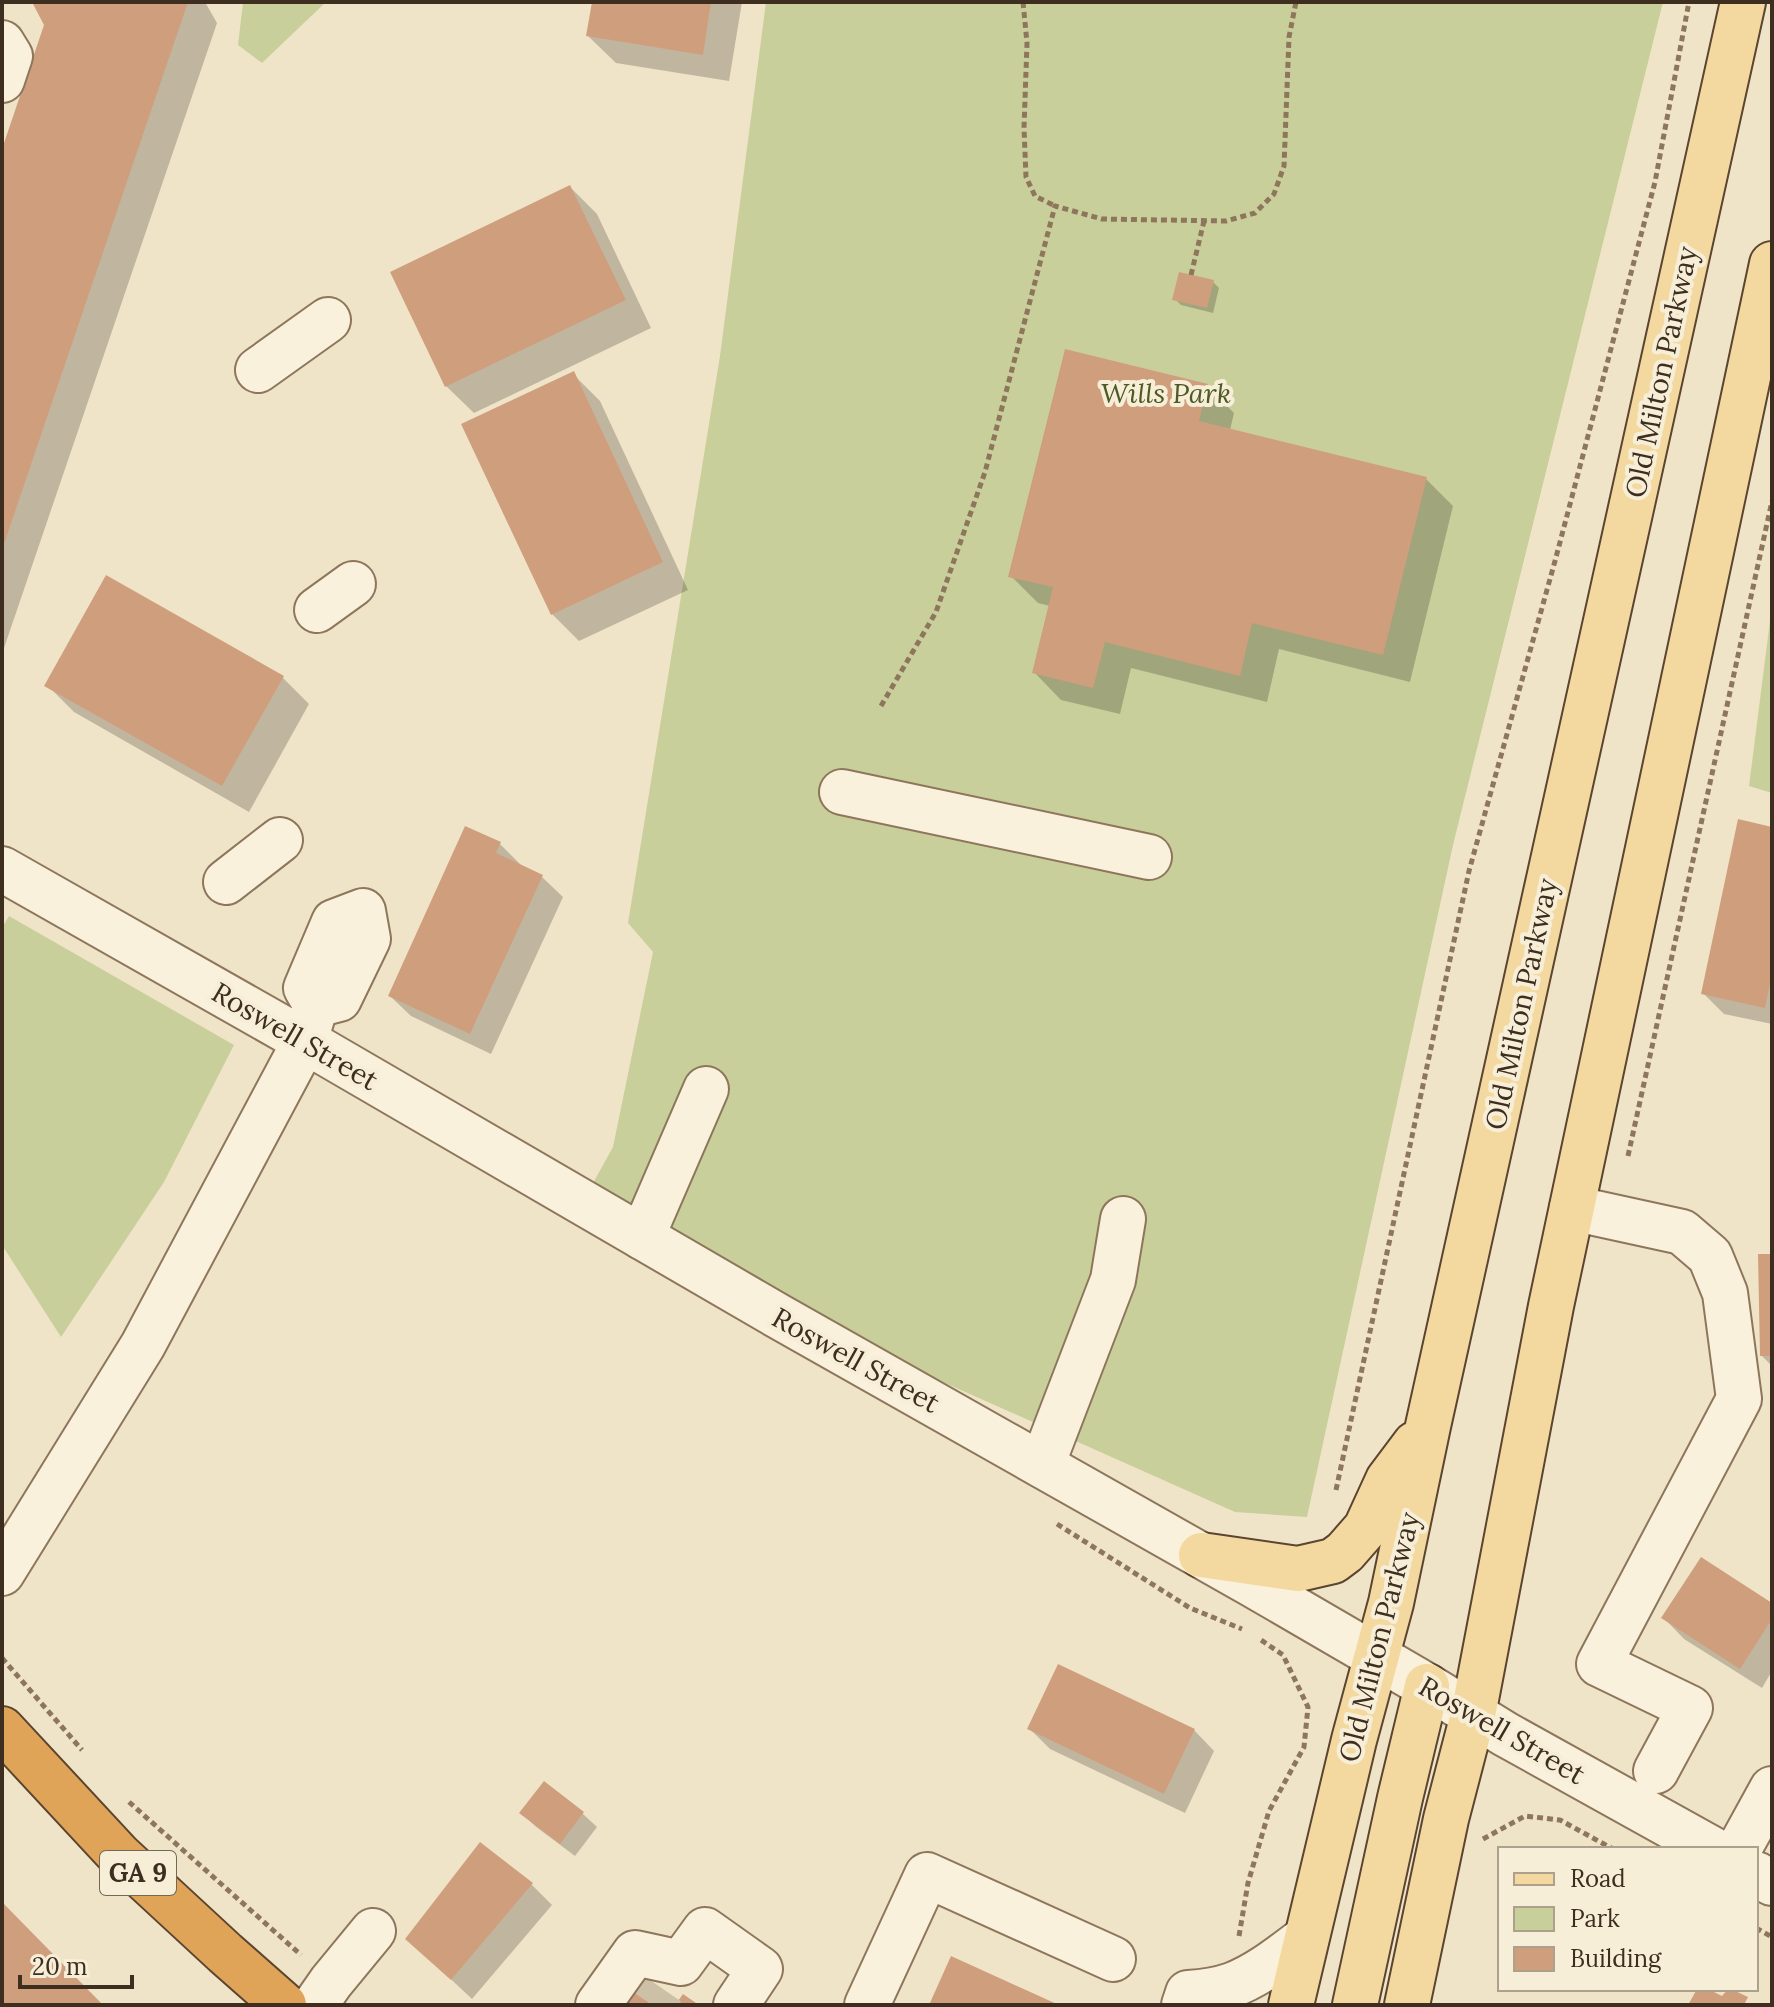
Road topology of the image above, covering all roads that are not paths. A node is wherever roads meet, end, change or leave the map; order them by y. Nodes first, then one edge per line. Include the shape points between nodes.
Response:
1 (1743, 2) edge
2 (2, 43) edge
3 (2, 80) edge
4 (1772, 264) edge
5 (328, 320) dead end
6 (258, 370) dead end
7 (353, 584) dead end
8 (317, 610) dead end
9 (842, 792) dead end
10 (280, 840) dead end
11 (1149, 857) dead end
12 (2, 869) edge
13 (226, 882) dead end
14 (311, 1023) junction
15 (706, 1089) dead end
16 (1572, 1208) junction
17 (1123, 1219) dead end
18 (642, 1237) junction
19 (1428, 1426) junction
20 (1042, 1465) junction
21 (1201, 1555) junction
22 (2, 1573) edge
23 (1376, 1656) junction
24 (1427, 1686) junction
25 (1473, 1715) junction
26 (2, 1729) edge
27 (1656, 1771) dead end
28 (1772, 1789) edge
29 (1708, 1847) edge
30 (1740, 1847) edge
31 (373, 1931) dead end
32 (1306, 1938) junction
33 (1113, 1959) dead end
34 (323, 1993) edge
35 (1186, 1999) edge
36 (284, 2005) edge
37 (598, 2005) edge
38 (736, 2005) edge
39 (867, 2005) edge
40 (1291, 2005) edge
41 (1355, 2005) edge
42 (1407, 2005) edge

1 - 19 main road, Old Milton Parkway
2 - 3 street via 10,56
4 - 16 main road
5 - 6 street
7 - 8 street
9 - 11 street
10 - 13 street
12 - 14 street, Roswell Street
14 - 18 street, Roswell Street
14 - 22 street via 143,1345
15 - 18 street
16 - 25 main road
16 - 27 street via 1682,1232 1710,1256 1725,1293 1739,1399 1599,1664 1690,1708
17 - 20 street via 1113,1280
18 - 20 street, Roswell Street
19 - 21 main road via 1388,1480 1366,1528 1333,1561 1298,1569
19 - 23 main road, Old Milton Parkway
20 - 21 street, Roswell Street
21 - 23 street, Roswell Street
23 - 24 street, Roswell Street
23 - 32 main road, Old Milton Parkway
24 - 25 street, Roswell Street
24 - 41 main road
25 - 29 street, Roswell Street
25 - 42 main road
26 - 36 highway, GA 9 via 119,1855
28 - 30 street
31 - 34 street
32 - 35 street via 1233,1985
32 - 40 main road, Old Milton Parkway
33 - 39 street via 927,1875
37 - 38 street via 635,1953 760,1969

